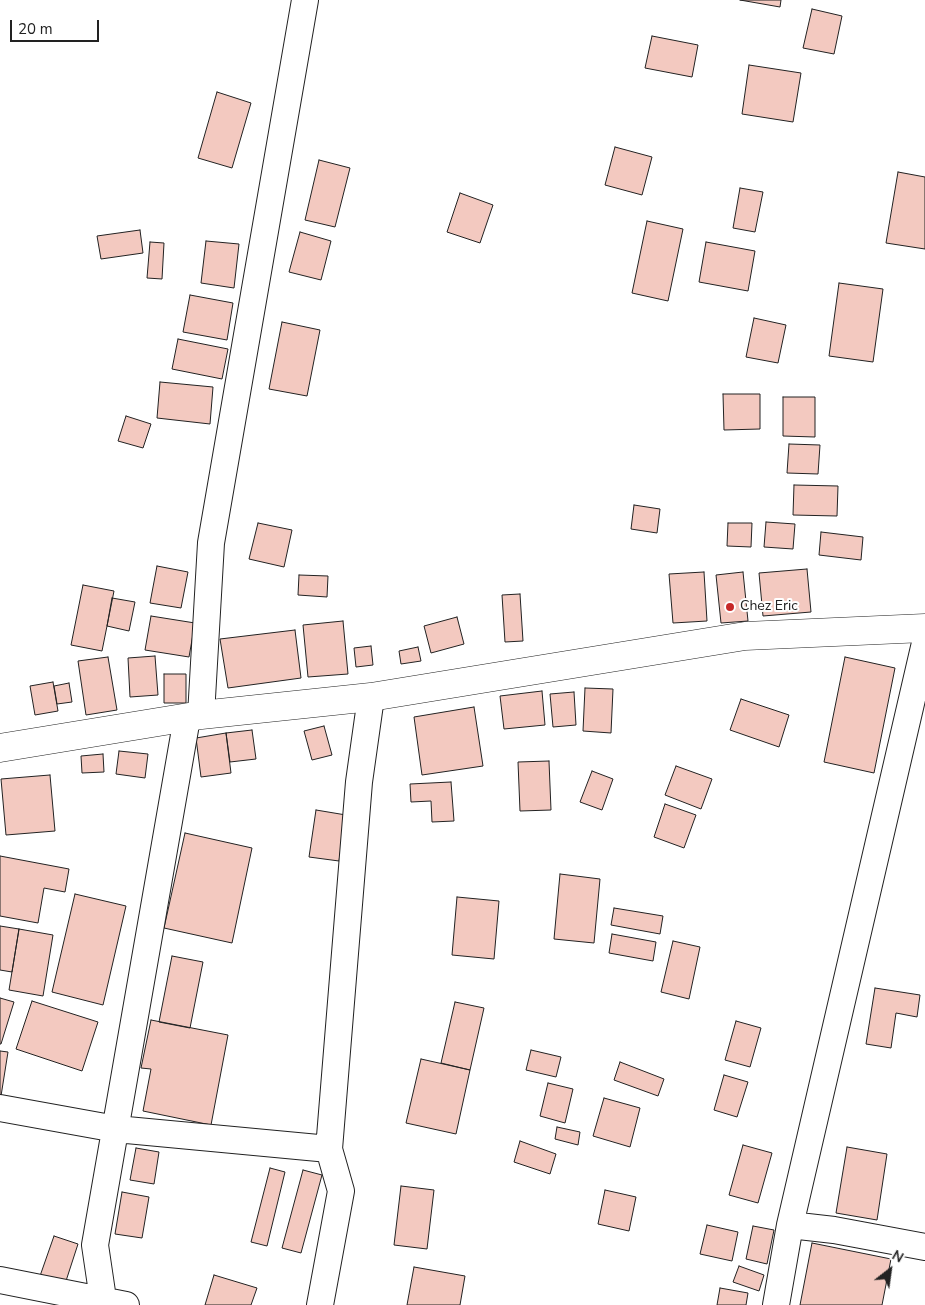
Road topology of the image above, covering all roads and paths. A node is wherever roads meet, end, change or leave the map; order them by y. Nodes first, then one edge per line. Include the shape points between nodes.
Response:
1 (305, 0) edge
2 (925, 628) edge
3 (925, 643) edge
4 (371, 697) junction
5 (194, 716) junction
6 (0, 748) edge
7 (0, 1108) edge
8 (116, 1128) junction
9 (329, 1149) junction
10 (790, 1225) junction
11 (925, 1248) edge
12 (0, 1280) edge
13 (110, 1303) edge
14 (320, 1305) edge
15 (776, 1305) edge

1 - 5 street via 211,543
2 - 4 main road via 745,636
3 - 10 street
4 - 5 main road
4 - 9 street via 359,782
5 - 6 main road
5 - 8 street
7 - 8 street
8 - 9 street
8 - 13 street via 94,1245
9 - 14 street via 341,1191
10 - 11 street
10 - 15 street
12 - 13 street

